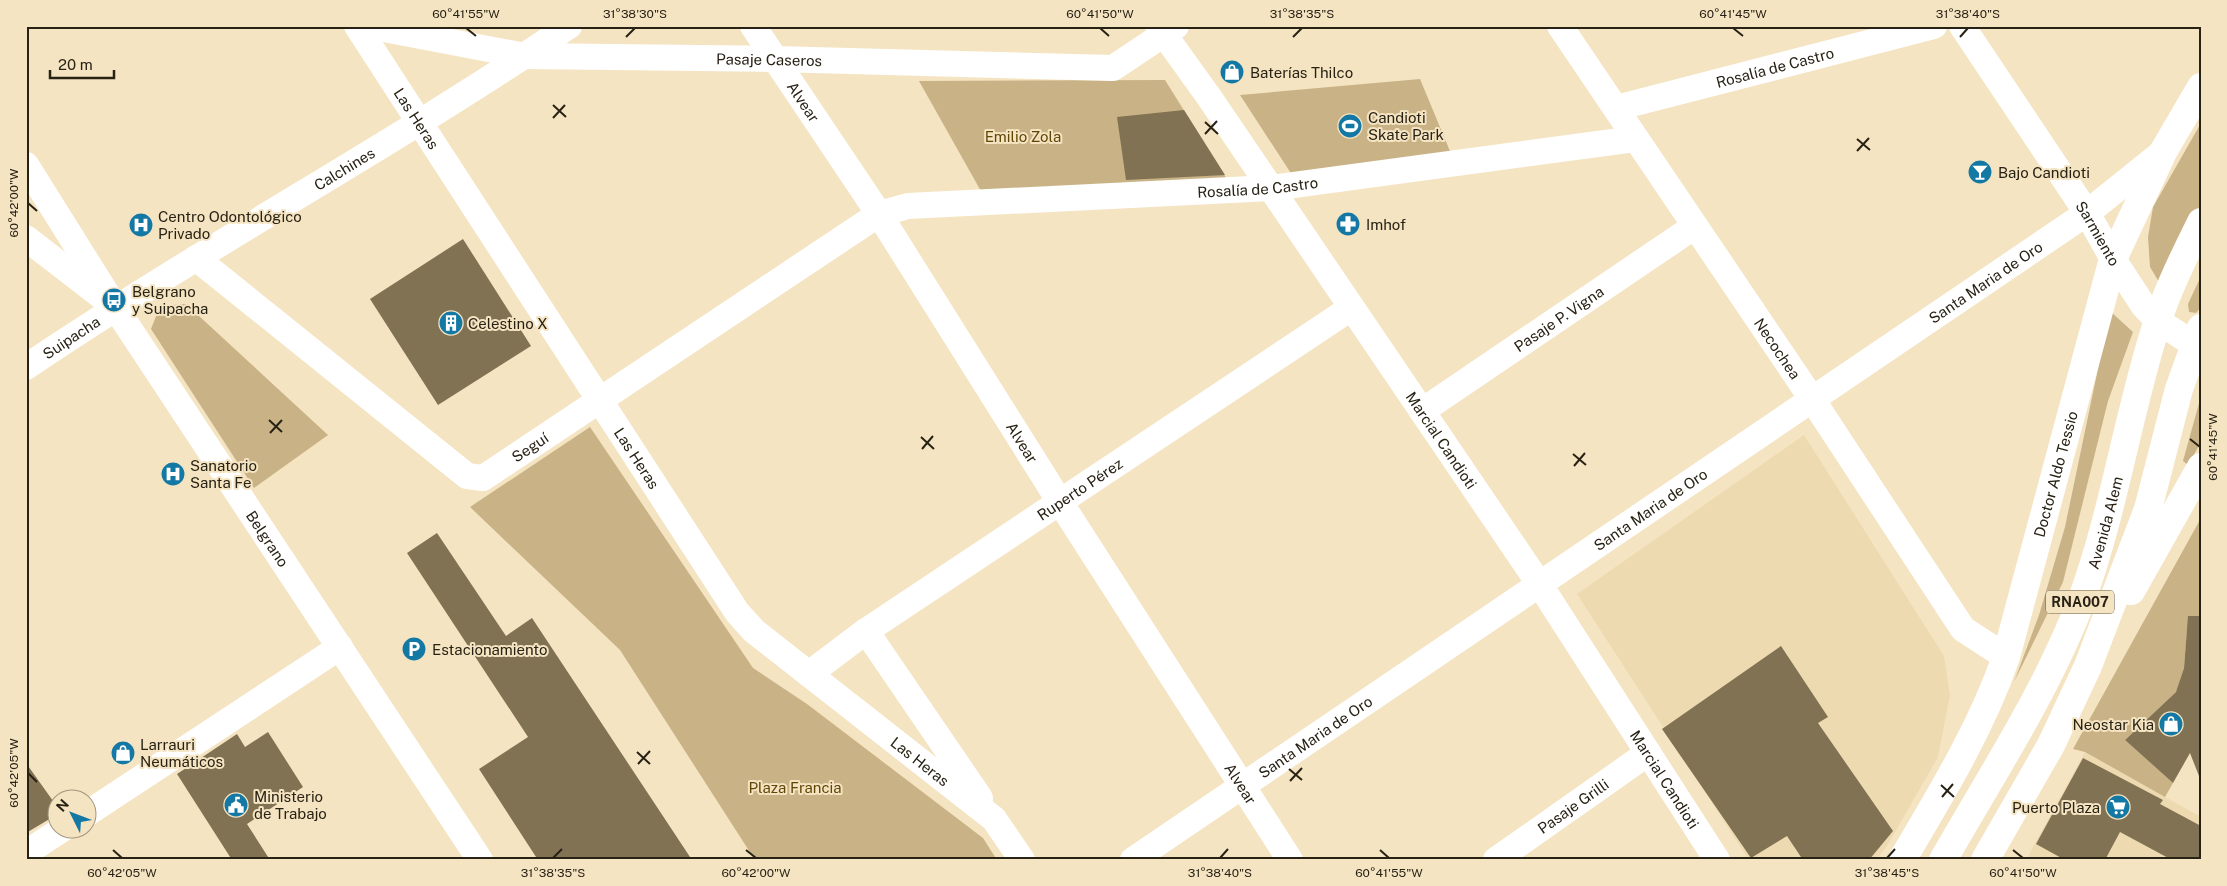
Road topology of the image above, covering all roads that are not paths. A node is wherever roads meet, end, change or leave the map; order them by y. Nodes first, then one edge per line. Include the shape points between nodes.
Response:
1 (357, 26) edge
2 (368, 26) edge
3 (569, 26) edge
4 (753, 26) edge
5 (1560, 26) edge
6 (1934, 26) edge
7 (1962, 26) edge
8 (1166, 29) edge
9 (526, 56) junction
10 (774, 59) junction
11 (2201, 87) edge
12 (1616, 108) junction
13 (420, 122) junction
14 (1635, 139) junction
15 (2164, 152) junction
16 (26, 165) edge
17 (1271, 188) junction
18 (2086, 213) junction
19 (879, 214) junction
20 (2201, 222) edge
21 (1695, 226) junction
22 (26, 238) edge
23 (196, 258) junction
24 (2113, 259) junction
25 (115, 307) junction
26 (1351, 308) junction
27 (2158, 321) junction
28 (2199, 341) edge
29 (26, 366) edge
30 (600, 400) junction
31 (1812, 400) junction
32 (1422, 411) junction
33 (2201, 467) edge
34 (1060, 502) junction
35 (1540, 585) junction
36 (866, 631) junction
37 (340, 648) junction
38 (2006, 657) junction
39 (2088, 666) junction
40 (809, 674) junction
41 (1648, 753) junction
42 (1242, 785) junction
43 (98, 806) edge
44 (994, 819) junction
45 (49, 838) edge
46 (26, 853) edge
47 (480, 860) edge
48 (1022, 860) edge
49 (1133, 860) edge
50 (1290, 860) edge
51 (1496, 860) edge
52 (1717, 860) edge
53 (1902, 860) edge
54 (1943, 860) edge
55 (1985, 860) edge

1 - 13 street, Las Heras
2 - 9 street, Pasaje Caseros
3 - 9 street, Calchines
4 - 10 street, Alvear
5 - 12 street, Necochea
6 - 12 street, Rosalía de Castro
7 - 18 street, Sarmiento
8 - 10 street, Pasaje Caseros via 1112,68
8 - 17 street, Marcial Candioti
9 - 10 street, Pasaje Caseros
9 - 13 street, Calchines
10 - 19 street, Alvear
11 - 15 main road, Doctor Aldo Tessio
12 - 14 street, Necochea
13 - 23 street, Calchines
13 - 30 street, Las Heras
14 - 17 street, Rosalía de Castro
14 - 21 street, Necochea
15 - 18 street, Santa Maria de Oro
15 - 24 main road, Doctor Aldo Tessio
16 - 25 street, Belgrano
17 - 19 street, Rosalía de Castro via 908,206
17 - 26 street, Marcial Candioti
18 - 24 street, Sarmiento
18 - 31 street, Santa Maria de Oro
19 - 30 street, Seguí
19 - 34 street, Alvear
20 - 27 main road, Avenida Alem / RNA007 via 2173,280
21 - 31 street, Necochea
21 - 32 street, Pasaje P. Vigna
22 - 25 street
23 - 25 street, Calchines
23 - 30 street, Seguí via 468,476 483,478
24 - 27 street, Sarmiento
24 - 38 main road, Doctor Aldo Tessio
25 - 29 street, Suipacha
25 - 37 street, Belgrano
26 - 32 street, Marcial Candioti
26 - 34 street, Ruperto Pérez
27 - 28 street, Sarmiento
27 - 54 main road, Avenida Alem / RNA007 via 2104,533 2082,597 2051,671
28 - 39 main road, RNA007 via 2179,389 2148,509
30 - 40 street, Las Heras via 737,612 754,631
31 - 35 street, Santa Maria de Oro
31 - 38 street, Necochea via 1963,629
32 - 35 street, Marcial Candioti
33 - 39 main road
34 - 36 street, Ruperto Pérez
34 - 42 street, Alvear
35 - 41 street, Marcial Candioti
35 - 42 street, Santa Maria de Oro
36 - 40 street, Ruperto Pérez
36 - 44 street, Las Heras
37 - 43 street
37 - 47 street, Belgrano
38 - 53 main road, Doctor Aldo Tessio via 1993,694 1964,752
39 - 55 main road, RNA007 via 2051,745
40 - 44 street, Las Heras
41 - 51 street, Pasaje Grilli
41 - 52 street, Marcial Candioti
42 - 49 street, Santa Maria de Oro
42 - 50 street, Alvear
44 - 48 street, Las Heras
45 - 46 street

